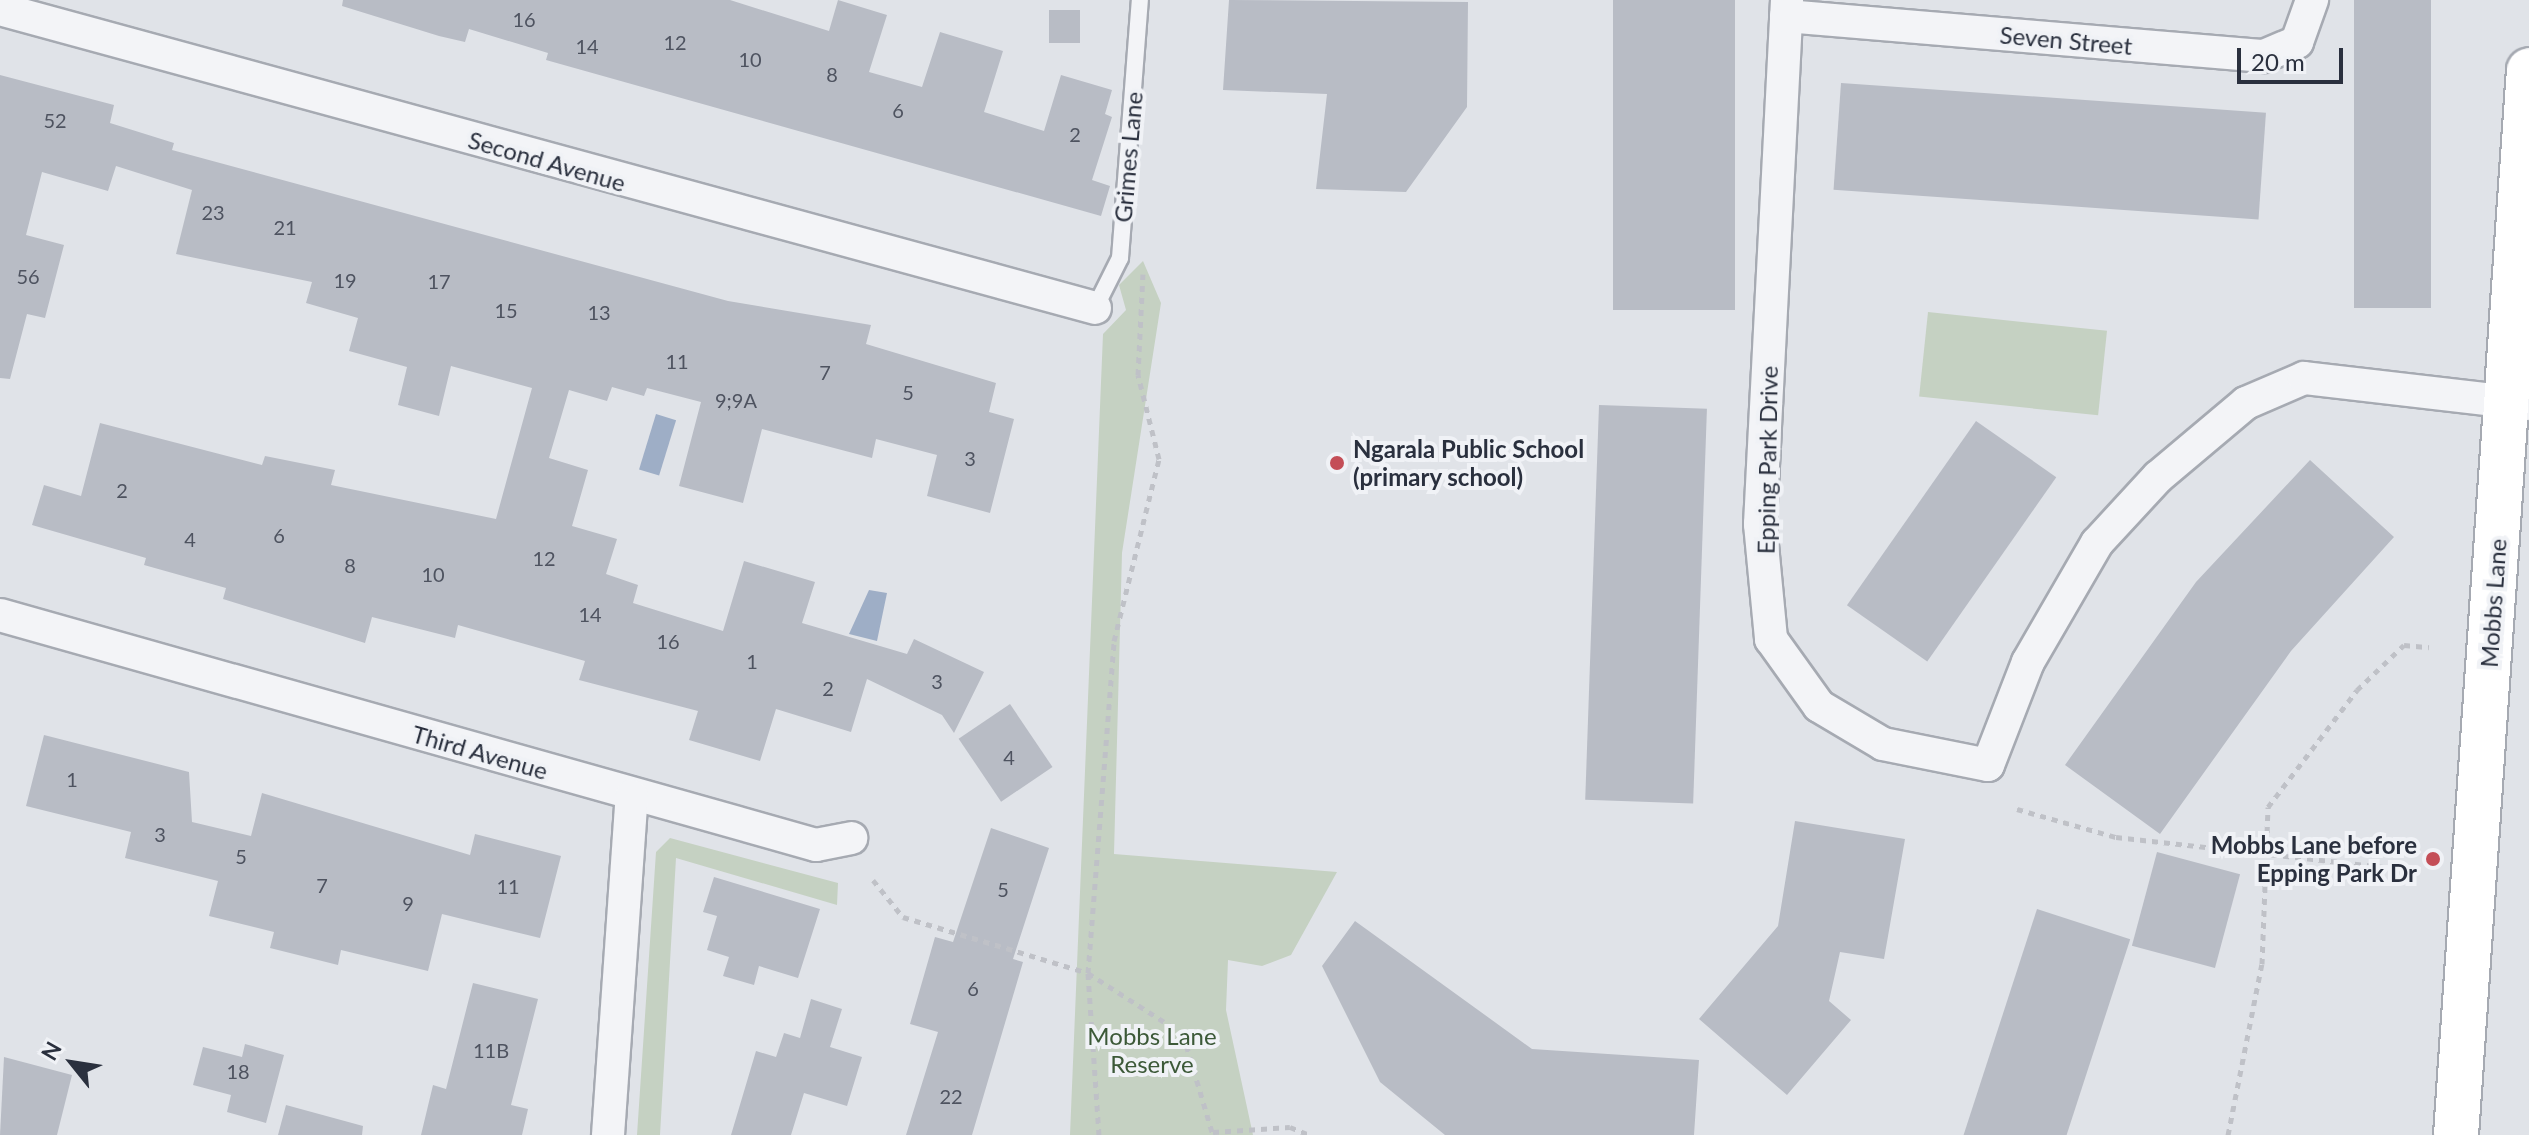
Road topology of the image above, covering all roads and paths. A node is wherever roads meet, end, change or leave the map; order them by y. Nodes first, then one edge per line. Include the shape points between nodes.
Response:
1 (1140, 0) edge
2 (2312, 0) edge
3 (1787, 8) edge
4 (0, 9) edge
5 (2529, 71) edge
6 (1143, 261) dead end
7 (1095, 308) joint
8 (2518, 403) edge
9 (0, 615) edge
10 (2429, 647) dead end
11 (632, 796) junction
12 (2017, 809) dead end
13 (851, 838) dead end
14 (2266, 856) junction
15 (2412, 870) dead end
16 (873, 880) dead end
17 (1088, 973) junction
18 (1213, 1134) edge
19 (608, 1135) edge
20 (1099, 1135) edge
21 (1310, 1135) edge
22 (2228, 1135) edge
23 (2456, 1135) edge

1 - 7 lane, Grimes Lane via 1120,258
2 - 3 street, Seven Street via 2297,42 2264,56
3 - 8 street, Epping Park Drive via 1760,524 1771,639 1819,706 1883,744 1988,765 2028,662 2097,543 2158,477 2246,403 2304,378
4 - 7 street, Second Avenue
5 - 8 street, Mobbs Lane
6 - 17 path via 1138,375 1159,459 1114,641
8 - 23 street, Mobbs Lane
9 - 11 street, Third Avenue
10 - 14 path via 2404,645 2357,690 2268,807
11 - 13 street, Third Avenue via 816,845
11 - 19 street
12 - 14 path via 2116,837
14 - 15 path
14 - 22 path via 2262,964
16 - 17 path via 903,917
17 - 18 path via 1183,1034
17 - 20 path
18 - 21 path via 1290,1127

